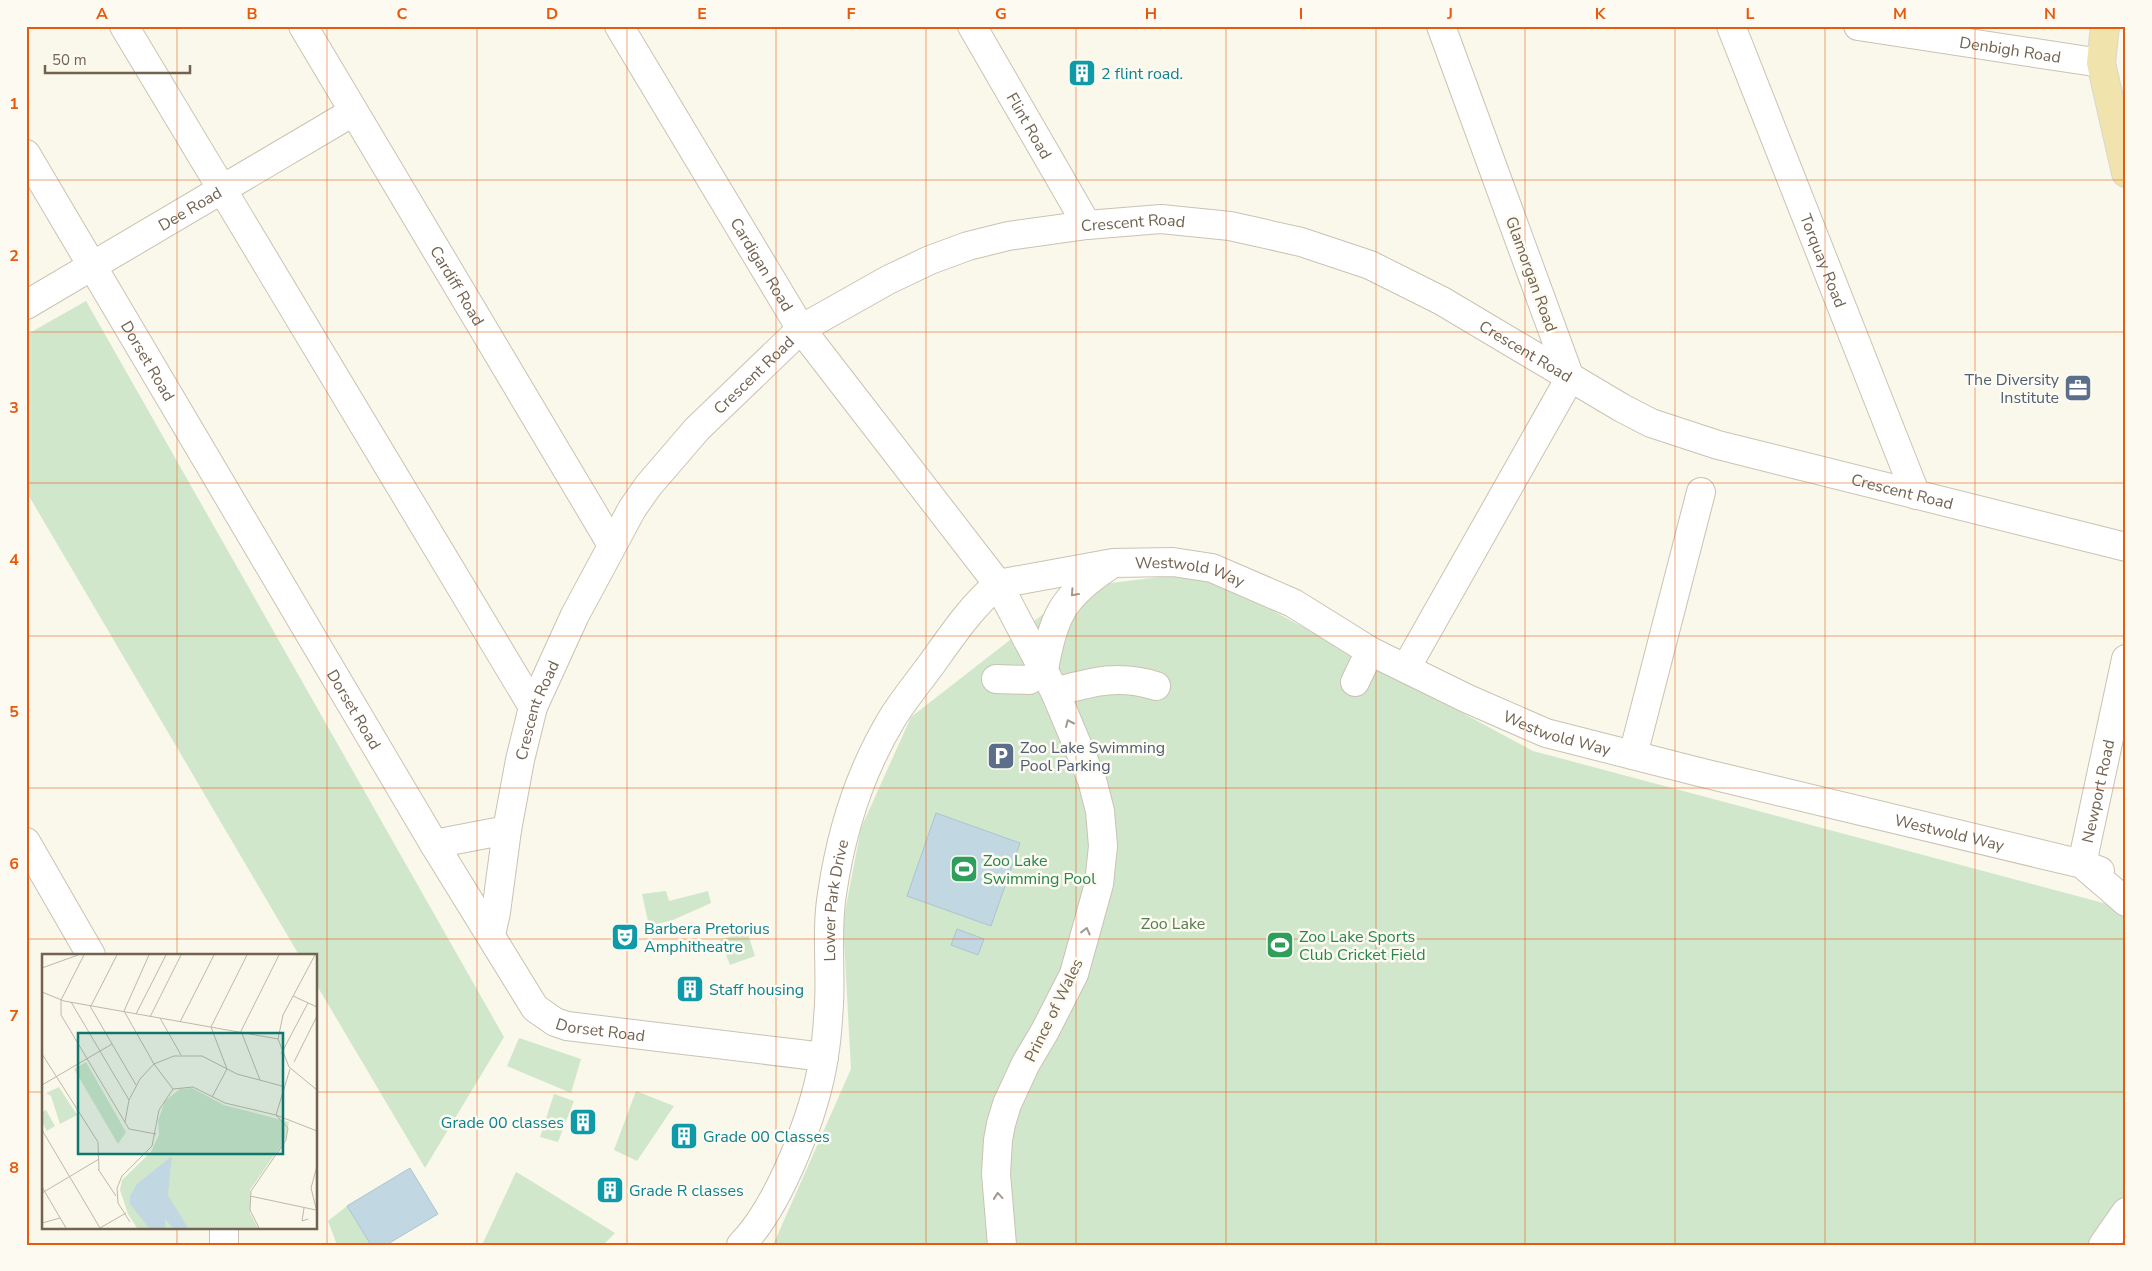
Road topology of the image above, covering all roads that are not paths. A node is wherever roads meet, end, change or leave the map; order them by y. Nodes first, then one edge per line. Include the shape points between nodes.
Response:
1 (124, 26) edge
2 (303, 26) edge
3 (619, 26) edge
4 (972, 26) edge
5 (1441, 26) edge
6 (1731, 26) edge
7 (2105, 26) edge
8 (1861, 27) edge
9 (2101, 63) junction
10 (353, 112) junction
11 (26, 154) edge
12 (2126, 173) edge
13 (222, 190) junction
14 (1087, 225) junction
15 (92, 266) junction
16 (26, 305) edge
17 (801, 329) junction
18 (1570, 378) junction
19 (1701, 492) dead end
20 (1916, 495) junction
21 (612, 545) junction
22 (2126, 547) edge
23 (1112, 563) junction
24 (998, 584) junction
25 (1370, 650) junction
26 (2126, 659) edge
27 (1406, 668) junction
28 (996, 679) dead end
29 (1049, 681) junction
30 (1355, 682) dead end
31 (1156, 686) dead end
32 (534, 707) junction
33 (1634, 755) junction
34 (507, 830) junction
35 (26, 842) edge
36 (434, 844) junction
37 (2082, 864) junction
38 (2126, 881) edge
39 (2126, 902) edge
40 (491, 935) junction
41 (91, 954) edge
42 (824, 1057) junction
43 (2126, 1212) edge
44 (224, 1228) edge
45 (224, 1245) edge
46 (742, 1245) edge
47 (1002, 1245) edge
48 (2103, 1245) edge

1 - 13 street
2 - 10 street, Cardiff Road
3 - 17 street, Cardigan Road
4 - 14 street, Flint Road
5 - 18 street, Glamorgan Road
6 - 20 street, Torquay Road
7 - 9 main road
8 - 9 street, Denbigh Road
9 - 12 main road
10 - 13 street, Dee Road
10 - 21 street, Cardiff Road
11 - 15 street, Dorset Road
13 - 15 street, Dee Road
13 - 32 street
14 - 17 street, Crescent Road via 1008,236 968,246 888,280
14 - 18 street, Crescent Road via 1161,219 1230,226 1301,242 1378,269 1442,302
15 - 16 street, Dee Road
15 - 36 street, Dorset Road
17 - 21 street, Crescent Road via 697,429 648,486
17 - 24 street, Cardigan Road
18 - 20 street, Crescent Road via 1671,431
18 - 27 street
19 - 33 street
20 - 22 street, Crescent Road
21 - 32 street, Crescent Road via 575,615
23 - 24 street, Westwold Way
23 - 25 street, Westwold Way via 1173,562 1212,568 1293,603
23 -> 29 street via 1084,582 1062,609 1050,635
24 - 29 street, Prince of Wales
24 - 42 street, Lower Park Drive via 975,606 893,717 867,765 852,805 831,896 829,1003
25 - 27 street, Westwold Way
25 - 30 street
26 - 37 street, Newport Road
27 - 33 street, Westwold Way via 1546,733
28 - 29 street
29 - 31 street via 1134,680
47 -> 29 street, Prince of Wales via 996,1174 1001,1124 1026,1063 1074,974 1097,892 1102,860 1100,811 1092,780
32 - 34 street, Crescent Road
33 - 37 street, Westwold Way
34 - 36 street
34 - 40 street, Crescent Road
35 - 41 street
36 - 40 street, Dorset Road
37 - 38 street
37 - 39 street, Westwold Way
40 - 42 street, Dorset Road via 526,996 535,1008 555,1022
42 - 46 street, Lower Park Drive via 812,1106 781,1185
43 - 48 street
44 - 45 street

